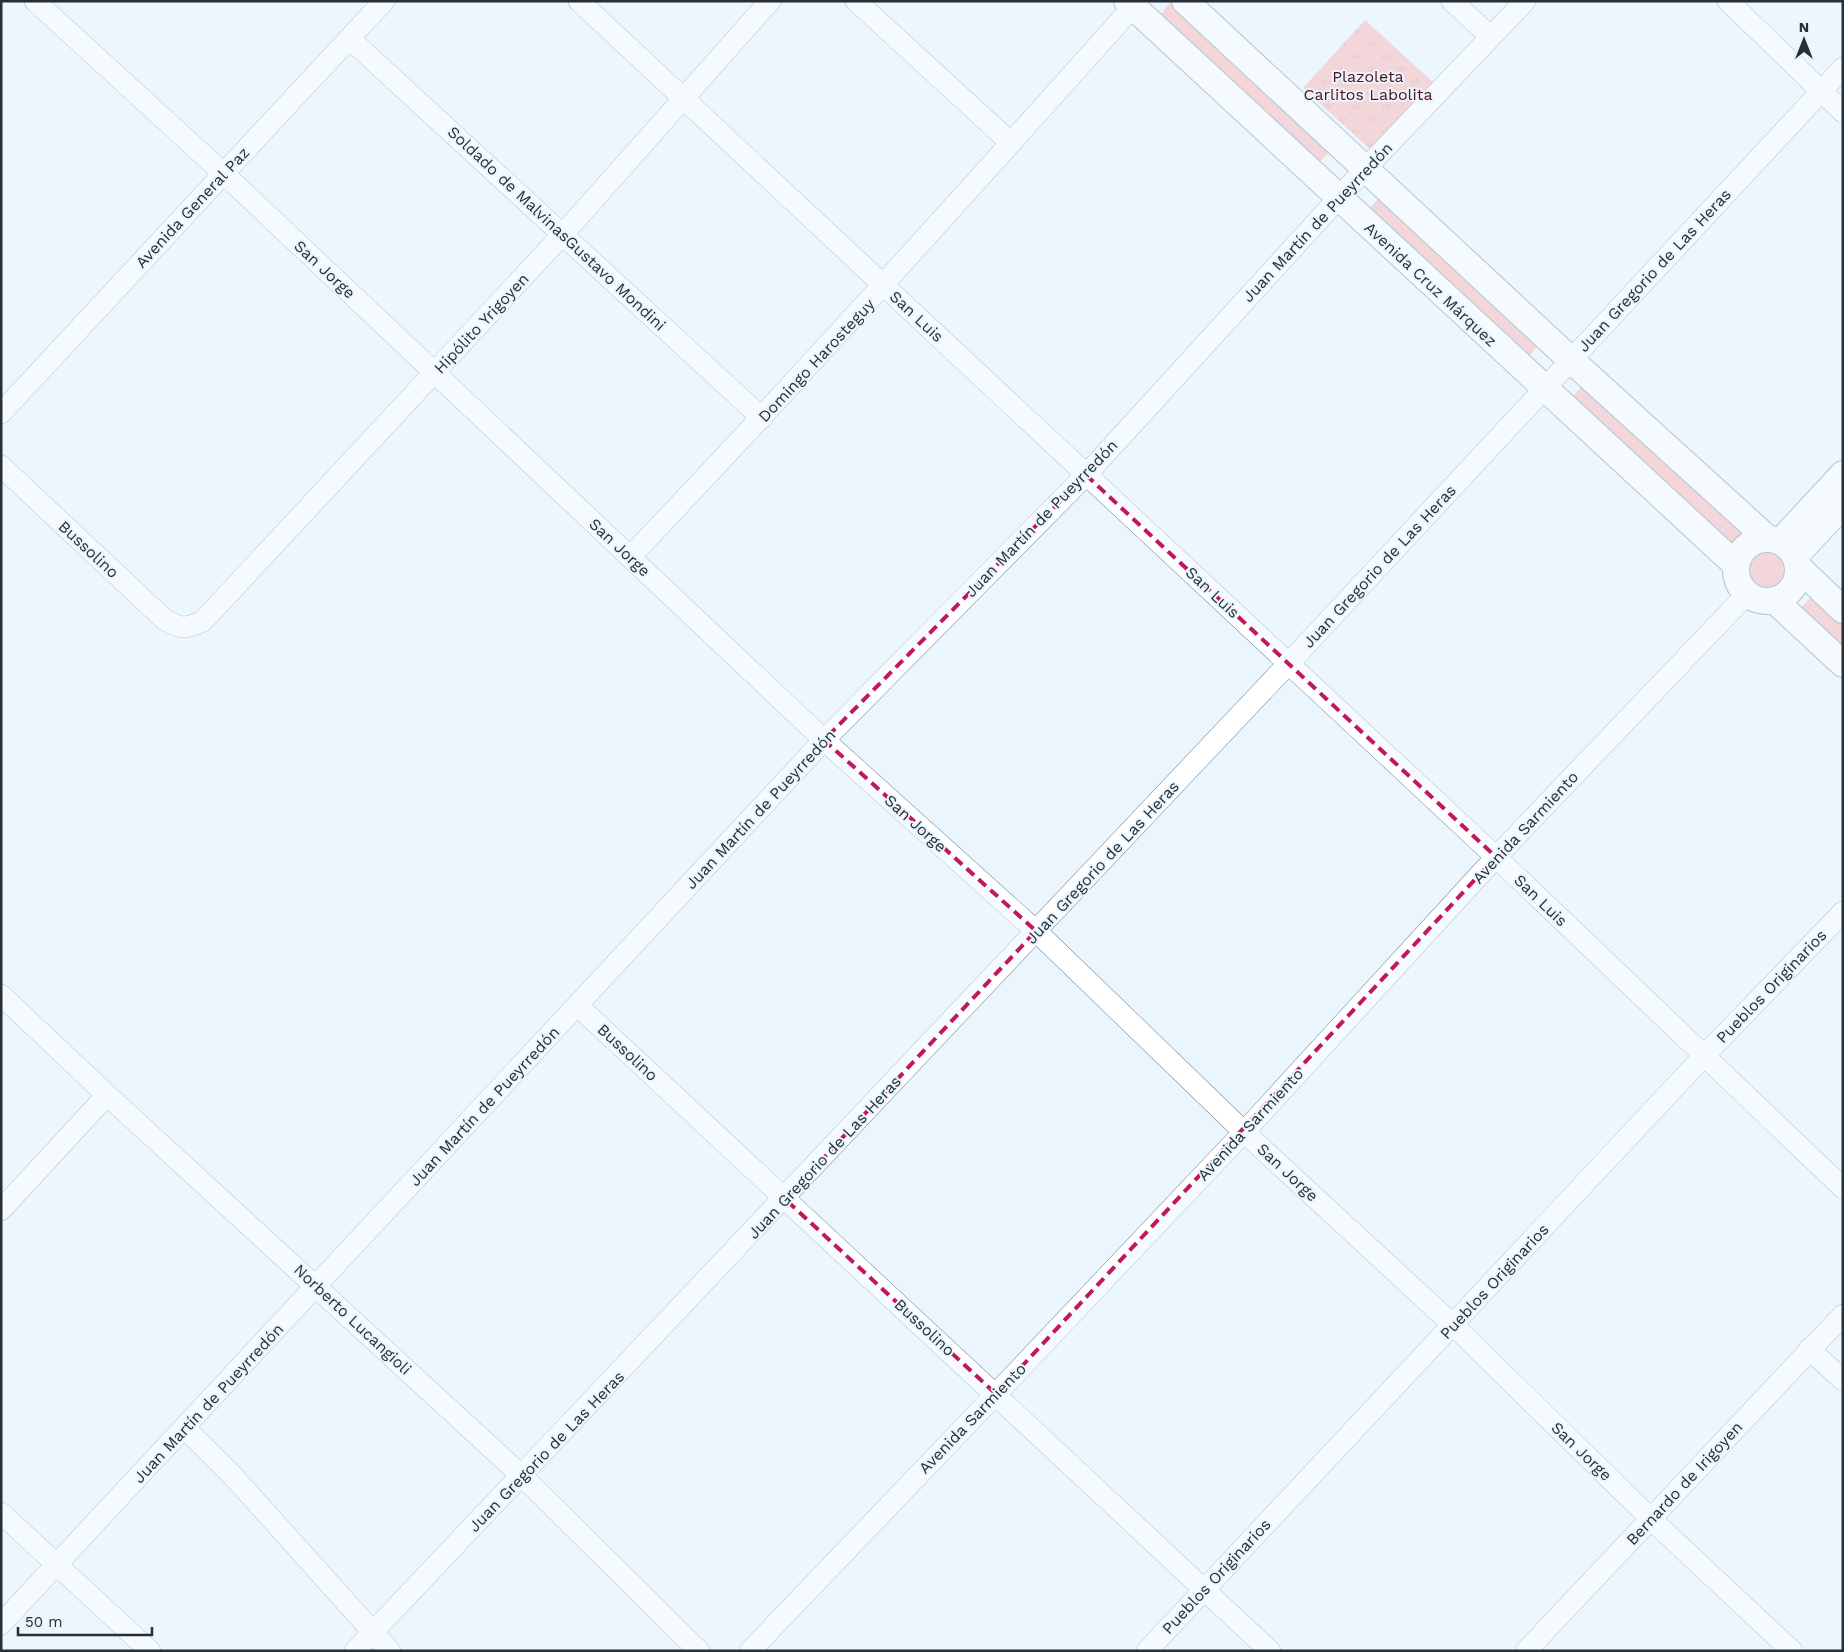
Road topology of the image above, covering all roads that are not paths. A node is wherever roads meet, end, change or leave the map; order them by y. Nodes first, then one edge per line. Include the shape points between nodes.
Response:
1 (35, 1) edge
2 (384, 1) edge
3 (579, 1) edge
4 (770, 1) edge
5 (856, 1) edge
6 (1185, 1) edge
7 (1452, 1) edge
8 (1524, 1) edge
9 (1728, 1) edge
10 (1133, 3) edge
11 (1491, 37) junction
12 (350, 39) junction
13 (1843, 68) edge
14 (1821, 91) junction
15 (683, 98) junction
16 (1843, 112) edge
17 (1011, 143) junction
18 (1366, 168) junction
19 (223, 173) junction
20 (1339, 198) junction
21 (564, 233) junction
22 (884, 286) junction
23 (1571, 360) junction
24 (435, 373) junction
25 (1544, 389) junction
26 (1, 413) edge
27 (762, 418) junction
28 (1, 466) edge
29 (1843, 474) edge
30 (1086, 475) junction
31 (1843, 505) edge
32 (1786, 551) junction
33 (630, 557) junction
34 (1736, 565) junction
35 (1747, 594) junction
36 (1774, 600) junction
37 (1843, 610) edge
38 (178, 628) joint
39 (1289, 663) junction
40 (1843, 664) edge
41 (824, 740) junction
42 (1496, 856) junction
43 (1843, 912) edge
44 (1036, 931) junction
45 (1, 995) edge
46 (578, 1006) junction
47 (1703, 1056) junction
48 (107, 1095) junction
49 (1244, 1132) junction
50 (1843, 1188) edge
51 (785, 1199) junction
52 (1, 1210) edge
53 (317, 1286) junction
54 (1843, 1315) edge
55 (1453, 1325) junction
56 (1809, 1349) junction
57 (1843, 1380) edge
58 (996, 1394) junction
59 (185, 1428) junction
60 (522, 1476) junction
61 (1, 1513) edge
62 (1651, 1519) junction
63 (57, 1564) junction
64 (1204, 1588) junction
65 (1, 1624) edge
66 (373, 1632) junction
67 (150, 1651) edge
68 (355, 1651) edge
69 (390, 1651) edge
70 (698, 1651) edge
71 (750, 1651) edge
72 (1146, 1651) edge
73 (1270, 1651) edge
74 (1526, 1651) edge
75 (1792, 1651) edge

1 - 19 street, San Jorge
2 - 12 street, Avenida General Paz
3 - 15 street, San Luis
4 - 15 street, Hipólito Yrigoyen
5 - 17 street
6 - 18 main road
7 - 11 street
8 - 11 street, Juan Martín de Pueyrredón
9 - 14 street
10 - 17 street, Domingo Harosteguy
10 - 20 main road, Avenida Cruz Márquez
11 - 18 street, Juan Martín de Pueyrredón
12 - 19 street, Avenida General Paz
12 - 21 street, Soldado de MalvinasGustavo Mondini
13 - 14 street, Juan Gregorio de Las Heras
14 - 16 street
14 - 23 street, Juan Gregorio de Las Heras
15 - 21 street, Hipólito Yrigoyen
15 - 22 street, San Luis
17 - 22 street, Domingo Harosteguy
18 - 20 street, Juan Martín de Pueyrredón
18 - 23 main road
19 - 24 street, San Jorge
19 - 26 street, Avenida General Paz
20 - 25 main road, Avenida Cruz Márquez
20 - 30 street, Juan Martín de Pueyrredón
21 - 24 street, Hipólito Yrigoyen
21 - 27 street, Soldado de MalvinasGustavo Mondini
22 - 27 street, Domingo Harosteguy
22 - 30 street, San Luis
23 - 25 street, Juan Gregorio de Las Heras
23 - 32 main road
24 - 33 street, San Jorge
24 - 38 street, Hipólito Yrigoyen via 202,621
25 - 34 main road, Avenida Cruz Márquez
25 - 39 street, Juan Gregorio de Las Heras
27 - 33 street, Domingo Harosteguy
28 - 38 street, Bussolino via 165,620
29 - 32 main road
30 - 39 street, San Luis
30 - 41 street, Juan Martín de Pueyrredón
31 - 32 main road
32 - 34 main road via 1758,540 1743,549
32 - 36 main road via 1798,577 1790,592
32 - 37 main road
33 - 41 street, San Jorge
34 - 35 main road via 1738,581
35 - 36 main road via 1757,600
35 - 42 street, Avenida Sarmiento
36 - 40 main road
39 - 42 street, San Luis
39 - 44 street, Juan Gregorio de Las Heras
41 - 44 street, San Jorge
41 - 46 street, Juan Martín de Pueyrredón
42 - 47 street, San Luis
42 - 49 street, Avenida Sarmiento
43 - 47 street, Pueblos Originarios
44 - 49 street, San Jorge
44 - 51 street, Juan Gregorio de Las Heras
45 - 48 street, Norberto Lucangioli
46 - 51 street, Bussolino
46 - 53 street, Juan Martín de Pueyrredón
47 - 50 street, San Luis
47 - 55 street, Pueblos Originarios
48 - 52 street
48 - 53 street, Norberto Lucangioli
49 - 55 street, San Jorge
49 - 58 street, Avenida Sarmiento
51 - 58 street, Bussolino
51 - 60 street, Juan Gregorio de Las Heras
53 - 59 street, Juan Martín de Pueyrredón
53 - 60 street, Norberto Lucangioli
54 - 56 street, Bernardo de Irigoyen
55 - 62 street, San Jorge
55 - 64 street, Pueblos Originarios
56 - 57 street
56 - 62 street, Bernardo de Irigoyen
58 - 64 street, Bussolino
58 - 71 street, Avenida Sarmiento
59 - 63 street, Juan Martín de Pueyrredón
59 - 66 street via 232,1475
60 - 66 street, Juan Gregorio de Las Heras
60 - 70 street, Norberto Lucangioli
61 - 63 street
62 - 74 street, Bernardo de Irigoyen
62 - 75 street, San Jorge
63 - 65 street, Juan Martín de Pueyrredón
63 - 67 street
64 - 72 street, Pueblos Originarios
64 - 73 street, Bussolino
66 - 68 street, Juan Gregorio de Las Heras
66 - 69 street

